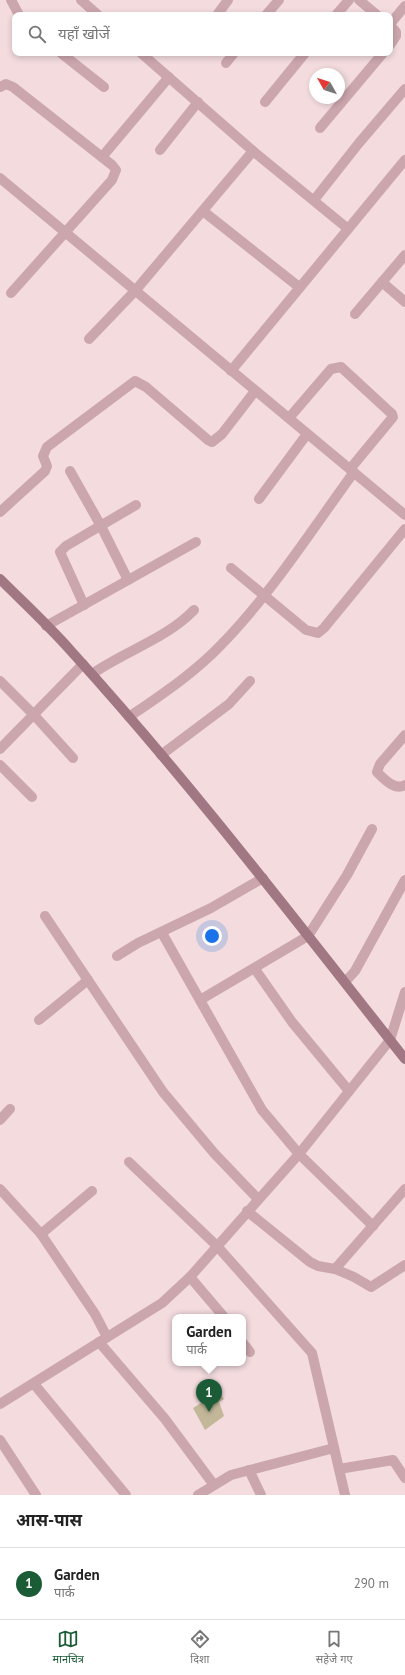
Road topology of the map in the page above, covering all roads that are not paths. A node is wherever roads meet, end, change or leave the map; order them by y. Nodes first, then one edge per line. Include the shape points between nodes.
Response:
1 (11, 0) edge
2 (81, 0) edge
3 (228, 0) edge
4 (279, 0) edge
5 (349, 0) edge
6 (359, 0) edge
7 (405, 6) edge
8 (17, 12) edge
9 (95, 12) edge
10 (219, 12) edge
11 (269, 12) edge
12 (339, 12) edge
13 (373, 12) edge
14 (393, 21) edge
15 (393, 28) edge
16 (393, 40) edge
17 (65, 56) edge
18 (144, 56) edge
19 (232, 56) edge
20 (303, 56) edge
21 (380, 56) edge
22 (226, 63) dead end
23 (169, 77) junction
24 (0, 87) edge
25 (104, 87) dead end
26 (405, 89) edge
27 (198, 102) junction
28 (265, 102) dead end
29 (320, 128) dead end
30 (160, 150) dead end
31 (254, 151) junction
32 (102, 157) junction
33 (405, 160) edge
34 (0, 178) edge
35 (314, 200) junction
36 (203, 211) junction
37 (347, 228) junction
38 (64, 232) junction
39 (405, 255) edge
40 (382, 282) junction
41 (299, 288) junction
42 (136, 291) junction
43 (11, 293) dead end
44 (405, 302) edge
45 (355, 314) dead end
46 (89, 339) dead end
47 (231, 371) junction
48 (255, 391) junction
49 (289, 418) junction
50 (307, 434) junction
51 (70, 471) dead end
52 (352, 471) junction
53 (259, 499) dead end
54 (136, 505) dead end
55 (0, 512) edge
56 (405, 515) edge
57 (101, 526) junction
58 (405, 529) edge
59 (196, 542) dead end
60 (231, 568) dead end
61 (0, 580) edge
62 (128, 580) junction
63 (263, 597) junction
64 (84, 605) junction
65 (194, 610) dead end
66 (46, 626) junction
67 (83, 664) junction
68 (92, 674) junction
69 (0, 681) edge
70 (250, 682) dead end
71 (34, 715) junction
72 (129, 717) junction
73 (405, 736) edge
74 (0, 749) edge
75 (161, 755) junction
76 (73, 758) dead end
77 (0, 766) edge
78 (405, 785) edge
79 (32, 797) dead end
80 (372, 828) dead end
81 (263, 878) junction
82 (405, 880) edge
83 (45, 916) dead end
84 (162, 933) junction
85 (308, 936) junction
86 (117, 956) dead end
87 (254, 969) junction
88 (88, 980) junction
89 (344, 982) junction
90 (405, 992) edge
91 (200, 1000) junction
92 (39, 1020) dead end
93 (390, 1040) junction
94 (405, 1059) edge
95 (349, 1091) junction
96 (10, 1109) dead end
97 (0, 1120) edge
98 (299, 1154) junction
99 (129, 1162) dead end
100 (0, 1189) edge
101 (405, 1189) edge
102 (92, 1191) dead end
103 (258, 1199) junction
104 (247, 1211) junction
105 (373, 1226) junction
106 (41, 1234) junction
107 (217, 1246) junction
108 (405, 1264) edge
109 (335, 1269) junction
110 (190, 1277) junction
111 (221, 1314) edge
112 (103, 1340) junction
113 (246, 1347) edge
114 (250, 1352) dead end
115 (34, 1384) junction
116 (0, 1404) edge
117 (0, 1440) edge
118 (334, 1448) junction
119 (339, 1469) junction
120 (249, 1470) junction
121 (405, 1478) edge
122 (214, 1485) junction
123 (36, 1495) edge
124 (126, 1495) edge
125 (198, 1495) edge
126 (261, 1495) edge
127 (345, 1495) edge

1 - 8 street
2 - 9 street
3 - 10 street
4 - 11 street
5 - 12 street
6 - 13 street
7 - 14 street
15 - 16 street via 396,36
17 - 25 street
18 - 23 street
19 - 22 street
20 - 28 street
21 - 29 street
23 - 27 street
23 - 32 street
24 - 32 street via 6,84 13,87
26 - 35 street
27 - 30 street
27 - 31 street
31 - 35 street
31 - 36 street
32 - 38 street via 116,170 112,180
33 - 37 street
34 - 38 street
35 - 37 street
36 - 41 street
36 - 42 street
37 - 41 street
38 - 42 street
38 - 43 street
39 - 40 street
40 - 44 street
40 - 45 street
41 - 47 street
42 - 46 street
42 - 47 street
47 - 48 street
48 - 49 street
48 - 55 street via 222,434 212,442 146,387 135,382 47,447 43,456 47,466 45,471
49 - 50 street
49 - 52 street via 331,369 341,367 393,417
50 - 52 street
50 - 53 street
51 - 57 street
52 - 56 street
52 - 63 street
54 - 57 street
57 - 62 street
57 - 64 street via 60,552
58 - 63 street via 318,633 306,630
59 - 62 street
60 - 63 street
61 - 66 street
62 - 64 street
63 - 72 street via 220,647 177,684
64 - 66 street
65 - 68 street via 167,632
66 - 67 street
67 - 68 street
67 - 71 street
68 - 72 street
69 - 71 street
70 - 75 street via 229,704
71 - 74 street
71 - 76 street
72 - 75 street
73 - 78 street via 376,772 394,786
75 - 81 street
77 - 79 street
80 - 85 street via 347,875
81 - 84 street
81 - 85 street
82 - 89 street via 355,971
83 - 88 street
84 - 86 street via 138,943
84 - 91 street
85 - 87 street
85 - 89 street
87 - 91 street
87 - 95 street via 292,1022
88 - 92 street
88 - 103 street via 163,1092 214,1153
89 - 93 street
90 - 93 street
91 - 98 street via 262,1110
93 - 94 street
93 - 95 street
95 - 98 street
96 - 97 street
98 - 103 street
98 - 105 street
99 - 107 street
100 - 106 street
101 - 105 street
102 - 106 street
103 - 104 street
104 - 107 street
104 - 109 street via 310,1262
105 - 109 street
106 - 112 street via 95,1314
107 - 110 street
107 - 118 street via 312,1353
108 - 109 street via 372,1287
110 - 111 street
110 - 112 street via 162,1303
112 - 115 street
112 - 122 street
113 - 114 street
115 - 116 street
115 - 124 street
117 - 123 street
118 - 119 street
118 - 120 street
119 - 121 street via 393,1460
119 - 127 street
120 - 122 street via 231,1475
120 - 126 street
122 - 125 street

